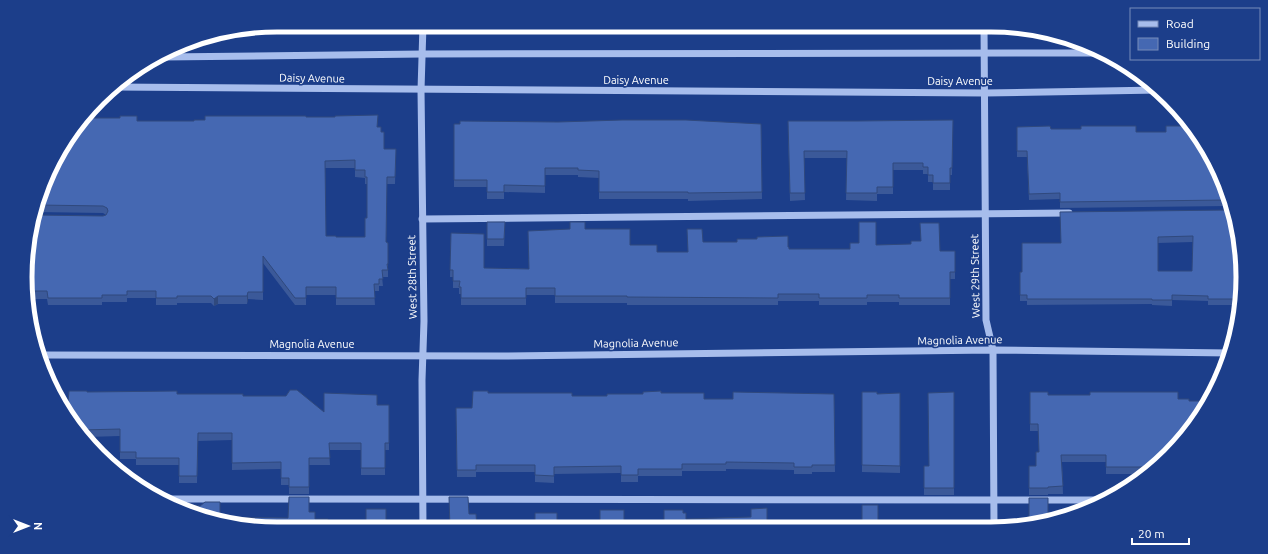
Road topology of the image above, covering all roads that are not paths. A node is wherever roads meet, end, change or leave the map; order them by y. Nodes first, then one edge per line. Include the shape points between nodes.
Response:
1 (423, 32) edge
2 (984, 32) edge
3 (984, 52) junction
4 (1090, 53) edge
5 (423, 54) junction
6 (169, 57) edge
7 (123, 87) edge
8 (421, 90) junction
9 (1149, 90) edge
10 (985, 92) junction
11 (1080, 213) edge
12 (985, 214) junction
13 (422, 219) junction
14 (993, 350) junction
15 (1224, 353) edge
16 (45, 355) edge
17 (423, 355) junction
18 (423, 498) junction
19 (174, 499) edge
20 (994, 499) junction
21 (1092, 500) edge
22 (423, 522) edge
23 (994, 522) edge

1 - 5 street, West 28th Street
2 - 3 street, West 29th Street
3 - 4 street, Daisy Avenue
3 - 5 street, Daisy Avenue
3 - 10 street, West 29th Street
5 - 6 street, Daisy Avenue
5 - 8 street, West 28th Street
7 - 8 street, Daisy Avenue
8 - 10 street, Daisy Avenue
8 - 13 street, West 28th Street
9 - 10 street, Daisy Avenue
10 - 12 street, West 29th Street
11 - 12 street
12 - 13 street
12 - 14 street, West 29th Street via 986,320
13 - 17 street, West 28th Street
14 - 15 street, Magnolia Avenue
14 - 17 street, Magnolia Avenue
14 - 20 street, West 29th Street
16 - 17 street, Magnolia Avenue
17 - 18 street, West 28th Street
18 - 19 street
18 - 20 street
18 - 22 street, West 28th Street
20 - 21 street
20 - 23 street, West 29th Street

